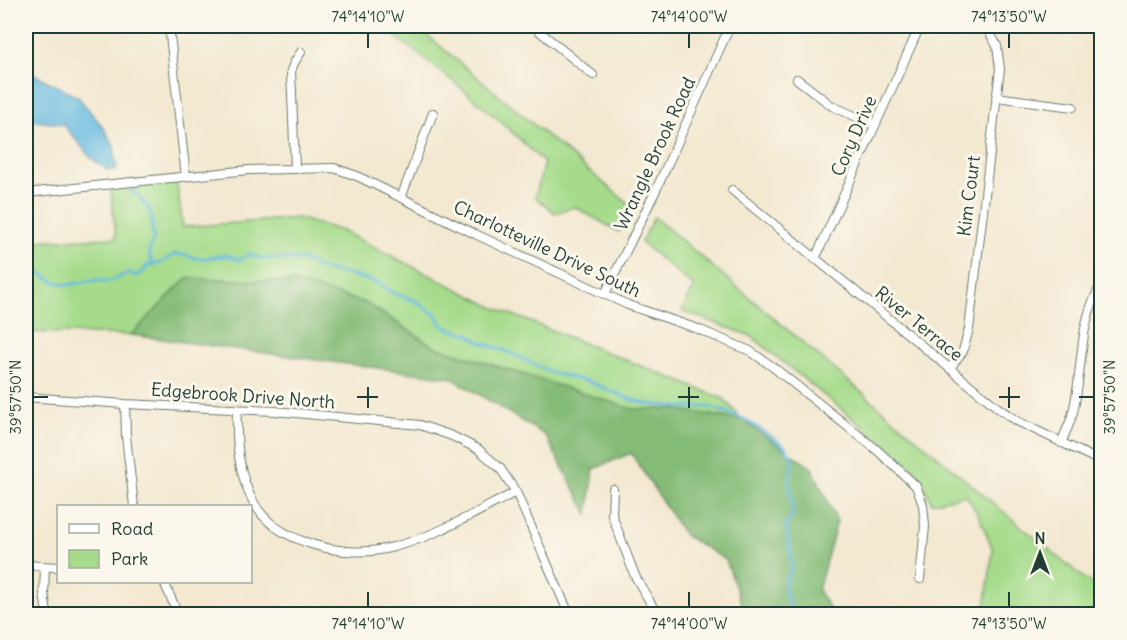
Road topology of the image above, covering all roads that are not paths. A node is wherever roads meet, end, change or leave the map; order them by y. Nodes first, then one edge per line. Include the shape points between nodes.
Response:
1 (90, 26) edge
2 (151, 26) edge
3 (169, 26) edge
4 (533, 26) edge
5 (730, 26) edge
6 (920, 26) edge
7 (986, 26) edge
8 (301, 52) dead end
9 (593, 75) dead end
10 (797, 79) dead end
11 (996, 97) junction
12 (1073, 107) dead end
13 (433, 113) dead end
14 (875, 125) junction
15 (295, 168) junction
16 (186, 177) junction
17 (732, 190) dead end
18 (26, 192) edge
19 (401, 198) junction
20 (815, 260) junction
21 (1101, 284) edge
22 (605, 294) junction
23 (950, 368) junction
24 (26, 397) edge
25 (125, 404) junction
26 (237, 409) junction
27 (1061, 442) junction
28 (1101, 462) edge
29 (613, 489) dead end
30 (516, 492) junction
31 (134, 505) edge
32 (26, 565) edge
33 (45, 567) junction
34 (57, 567) edge
35 (920, 579) dead end
36 (164, 583) edge
37 (47, 615) edge
38 (178, 615) edge
39 (569, 615) edge
40 (657, 615) edge

1 - 2 street
3 - 16 street
4 - 9 street
5 - 22 street, Wrangle Brook Road
6 - 14 street, Cory Drive
7 - 11 street, Kim Court via 999,52
8 - 15 street via 291,71
10 - 14 street via 832,106
11 - 12 street
11 - 23 street, Kim Court via 969,329 963,351
13 - 19 street
14 - 20 street, Cory Drive
15 - 16 street, Charlotteville Drive South
15 - 19 street, Charlotteville Drive South via 334,168
16 - 18 street, Charlotteville Drive South
17 - 20 street, River Terrace
19 - 22 street, Charlotteville Drive South
20 - 23 street, River Terrace
21 - 27 street via 1085,322 1073,412
22 - 35 street, Charlotteville Drive South via 750,351 878,450 912,481 923,505
23 - 27 street, River Terrace via 1017,421
24 - 25 street, Edgebrook Drive North
25 - 26 street, Edgebrook Drive North
25 - 31 street
26 - 30 street, Edgebrook Drive North via 420,425 478,449 500,468
26 - 30 street via 239,458 254,504 281,529 332,550 374,551 422,538
27 - 28 street, River Terrace
29 - 40 street via 612,515 634,576
30 - 39 street, Edgebrook Drive North
32 - 33 street
33 - 34 street
33 - 37 street
36 - 38 street

